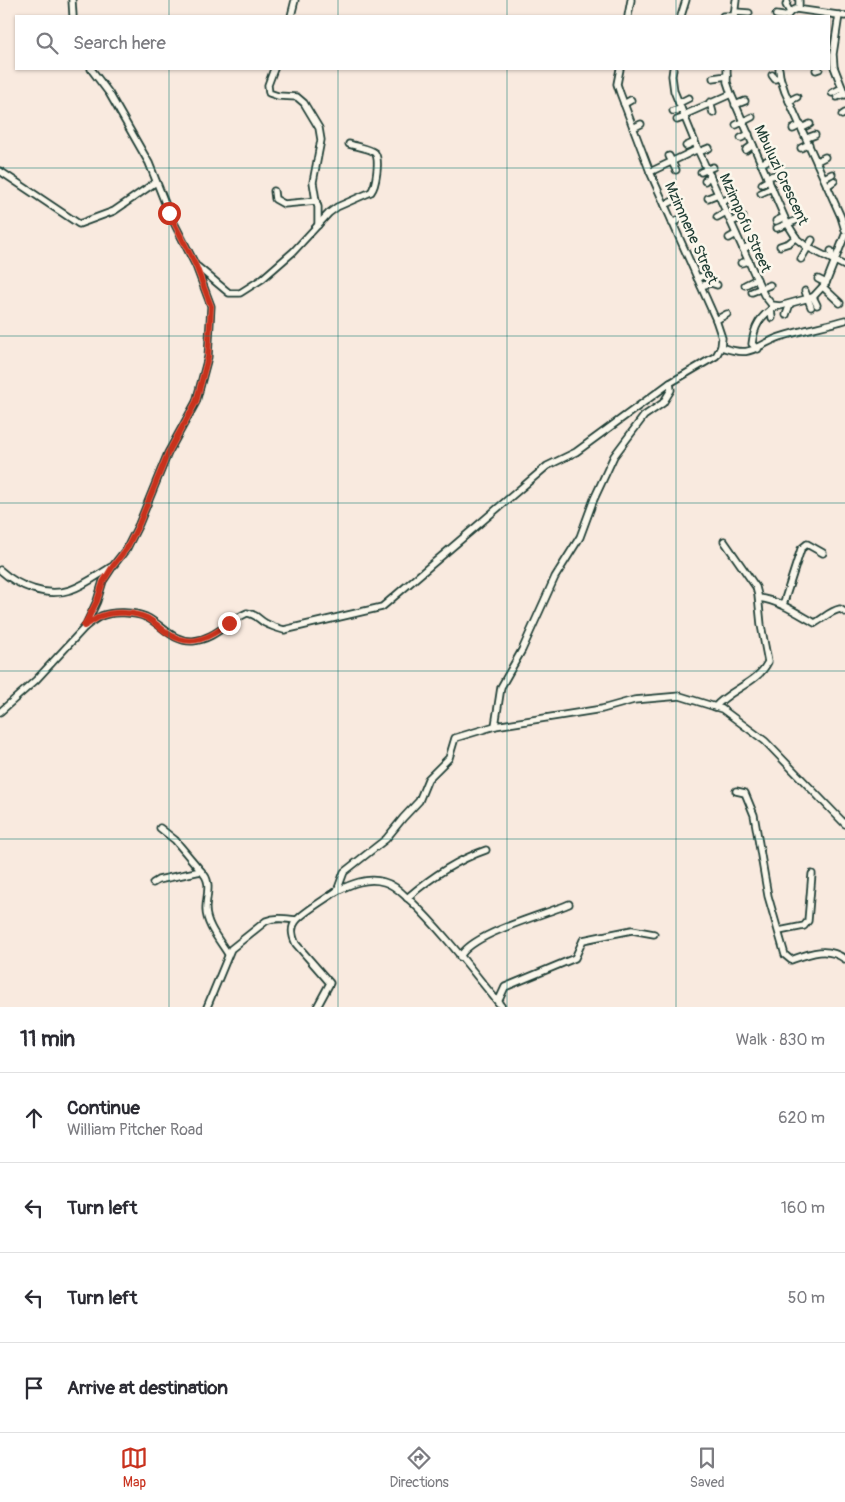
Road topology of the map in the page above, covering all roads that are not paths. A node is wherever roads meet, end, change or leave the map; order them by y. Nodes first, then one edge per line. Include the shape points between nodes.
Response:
1 (72, 0) edge
2 (295, 0) edge
3 (631, 0) edge
4 (686, 0) edge
5 (736, 0) edge
6 (799, 0) edge
7 (787, 2) dead end
8 (799, 9) junction
9 (749, 13) dead end
10 (788, 14) edge
11 (816, 14) edge
12 (73, 15) edge
13 (292, 15) edge
14 (628, 15) edge
15 (681, 15) edge
16 (734, 15) edge
17 (842, 16) edge
18 (831, 53) edge
19 (831, 66) edge
20 (92, 70) edge
21 (274, 70) edge
22 (620, 70) edge
23 (673, 70) edge
24 (726, 70) edge
25 (779, 70) edge
26 (772, 75) dead end
27 (727, 76) junction
28 (713, 78) dead end
29 (779, 80) junction
30 (844, 92) edge
31 (730, 94) junction
32 (834, 95) dead end
33 (797, 96) dead end
34 (689, 98) dead end
35 (745, 101) dead end
36 (789, 101) junction
37 (710, 102) junction
38 (735, 105) junction
39 (680, 106) junction
40 (673, 111) dead end
41 (803, 111) dead end
42 (713, 113) dead end
43 (796, 114) junction
44 (684, 116) junction
45 (752, 117) dead end
46 (677, 120) dead end
47 (743, 121) junction
48 (641, 124) dead end
49 (810, 124) dead end
50 (736, 125) dead end
51 (802, 126) junction
52 (633, 128) junction
53 (793, 129) dead end
54 (749, 134) junction
55 (815, 135) dead end
56 (742, 138) dead end
57 (695, 142) junction
58 (349, 144) dead end
59 (753, 145) junction
60 (686, 146) dead end
61 (808, 146) junction
62 (709, 148) dead end
63 (800, 148) dead end
64 (698, 150) junction
65 (746, 150) dead end
66 (756, 152) junction
67 (750, 157) dead end
68 (825, 157) dead end
69 (670, 159) junction
70 (770, 159) dead end
71 (817, 161) junction
72 (761, 164) junction
73 (676, 170) dead end
74 (0, 171) edge
75 (708, 171) junction
76 (650, 172) junction
77 (780, 176) dead end
78 (824, 178) junction
79 (768, 179) junction
80 (156, 182) junction
81 (705, 182) dead end
82 (762, 184) dead end
83 (827, 186) junction
84 (772, 188) junction
85 (274, 191) dead end
86 (761, 193) dead end
87 (718, 194) junction
88 (733, 196) dead end
89 (832, 196) junction
90 (708, 198) dead end
91 (825, 199) dead end
92 (316, 201) junction
93 (674, 202) dead end
94 (722, 202) junction
95 (665, 205) junction
96 (726, 212) junction
97 (840, 216) edge
98 (684, 217) dead end
99 (717, 217) dead end
100 (742, 218) dead end
101 (785, 220) junction
102 (795, 221) dead end
103 (672, 222) junction
104 (731, 222) junction
105 (777, 225) dead end
106 (318, 226) junction
107 (845, 230) edge
108 (736, 234) junction
109 (845, 236) edge
110 (796, 237) junction
111 (729, 238) dead end
112 (812, 240) dead end
113 (751, 245) dead end
114 (780, 246) dead end
115 (807, 246) junction
116 (743, 249) junction
117 (831, 251) dead end
118 (801, 259) dead end
119 (748, 261) junction
120 (834, 261) junction
121 (741, 263) dead end
122 (196, 266) junction
123 (845, 266) edge
124 (697, 278) junction
125 (708, 278) dead end
126 (818, 279) dead end
127 (757, 280) junction
128 (716, 284) dead end
129 (745, 285) dead end
130 (770, 285) dead end
131 (824, 285) junction
132 (701, 286) junction
133 (761, 288) junction
134 (805, 291) dead end
135 (752, 292) dead end
136 (810, 298) junction
137 (840, 303) dead end
138 (790, 304) junction
139 (814, 306) dead end
140 (774, 308) junction
141 (727, 314) dead end
142 (786, 315) dead end
143 (772, 318) dead end
144 (716, 320) junction
145 (845, 320) edge
146 (721, 347) junction
147 (758, 349) junction
148 (670, 383) junction
149 (724, 541) dead end
150 (823, 553) dead end
151 (113, 566) junction
152 (0, 570) edge
153 (759, 598) junction
154 (783, 605) junction
155 (845, 612) edge
156 (84, 626) junction
157 (715, 707) junction
158 (0, 712) edge
159 (495, 726) junction
160 (736, 792) dead end
161 (845, 824) edge
162 (160, 828) dead end
163 (486, 850) dead end
164 (201, 872) junction
165 (344, 872) junction
166 (812, 874) dead end
167 (353, 883) junction
168 (153, 884) dead end
169 (337, 891) junction
170 (407, 898) junction
171 (569, 904) dead end
172 (296, 920) junction
173 (779, 932) junction
174 (654, 934) dead end
175 (228, 954) junction
176 (460, 957) junction
177 (845, 960) edge
178 (498, 1002) junction
179 (207, 1007) edge
180 (317, 1007) edge
181 (502, 1007) edge

1 - 12 street
2 - 13 street
3 - 14 street
4 - 15 street
5 - 16 street
6 - 8 street
7 - 10 street
8 - 10 street
8 - 11 street
9 - 16 street
11 - 17 street via 832,11
17 - 18 street
18 - 19 street
19 - 30 street
20 - 80 street via 150,163
21 - 92 street via 269,93 297,98 304,103 319,128 321,140 313,182
22 - 52 street, Mzimnene Street via 617,84 626,99
23 - 39 street, Mzimpofu Street via 674,92
24 - 27 street, Mbuluzi Crescent
25 - 29 street
26 - 29 street
27 - 28 street
27 - 31 street, Mbuluzi Crescent
29 - 36 street
30 - 32 street
31 - 37 street
31 - 38 street, Mbuluzi Crescent
33 - 36 street
34 - 39 street
35 - 38 street
36 - 43 street
37 - 42 street
37 - 44 street
38 - 47 street, Mbuluzi Crescent
39 - 40 street
39 - 44 street, Mzimpofu Street
41 - 43 street
43 - 51 street
44 - 46 street
44 - 57 street, Mzimpofu Street
45 - 47 street
47 - 50 street
47 - 54 street, Mbuluzi Crescent
48 - 52 street
49 - 51 street
51 - 53 street
51 - 61 street
52 - 76 street, Mzimnene Street
54 - 56 street
54 - 59 street, Mbuluzi Crescent
55 - 61 street
57 - 60 street
57 - 64 street, Mzimpofu Street
58 - 106 street via 374,152 377,162 374,188 367,195 337,207
59 - 65 street
59 - 66 street, Mbuluzi Crescent
61 - 63 street
61 - 71 street
62 - 64 street
64 - 69 street
64 - 75 street, Mzimpofu Street
66 - 67 street
66 - 72 street, Mbuluzi Crescent
68 - 71 street
69 - 73 street
69 - 76 street
70 - 72 street
71 - 78 street
72 - 79 street, Mbuluzi Crescent
74 - 80 street via 79,224 114,211
75 - 81 street
75 - 87 street, Mzimpofu Street
76 - 95 street, Mzimnene Street
77 - 79 street
78 - 83 street
78 - 83 street via 833,177
79 - 82 street
79 - 84 street, Mbuluzi Crescent
80 - 122 street
83 - 89 street
84 - 86 street
84 - 101 street, Mbuluzi Crescent
85 - 92 street via 275,199 284,204
87 - 90 street
87 - 94 street, Mzimpofu Street
88 - 94 street
89 - 91 street
89 - 97 street
92 - 106 street
93 - 95 street
94 - 96 street, Mzimpofu Street
95 - 103 street, Mzimnene Street
96 - 99 street
96 - 104 street, Mzimpofu Street
97 - 107 street
98 - 103 street
100 - 104 street
101 - 102 street
101 - 105 street
101 - 110 street, Mbuluzi Crescent
103 - 124 street, Mzimnene Street
104 - 108 street, Mzimpofu Street
106 - 122 street via 262,279 240,293 229,293
108 - 111 street
108 - 116 street, Mzimpofu Street
109 - 120 street
110 - 114 street
110 - 115 street, Mbuluzi Crescent
112 - 115 street
113 - 116 street
115 - 118 street
115 - 120 street, Mbuluzi Crescent
116 - 119 street, Mzimpofu Street
117 - 120 street
119 - 121 street
119 - 127 street, Mzimpofu Street
120 - 123 street, Mbuluzi Crescent
120 - 131 street
122 - 151 street via 211,306 208,357 196,402 168,453 127,548
124 - 125 street
124 - 132 street, Mzimnene Street
126 - 131 street
127 - 129 street
127 - 133 street, Mzimpofu Street
128 - 132 street
130 - 133 street
131 - 136 street
131 - 137 street
132 - 144 street, Mzimnene Street
133 - 135 street
133 - 140 street, Mzimpofu Street
134 - 136 street
136 - 138 street
136 - 139 street
138 - 140 street via 782,303
138 - 142 street
140 - 143 street
140 - 147 street via 762,316 753,333 752,344
141 - 144 street
144 - 146 street, Mzimnene Street via 722,338
145 - 147 street via 779,338
146 - 147 street via 736,352
146 - 148 street via 716,356
148 - 156 street via 576,452 547,466 382,607 284,630 247,612 208,638 194,641 180,640 134,614 112,613
148 - 159 street via 671,390 663,403 644,416 614,456 580,537 555,577 522,650 501,687
149 - 153 street via 756,587
150 - 154 street via 809,545 801,549
151 - 152 street via 82,586 60,593 45,593 19,584
151 - 156 street
153 - 154 street
153 - 157 street via 768,662 760,674
154 - 155 street via 815,623 836,610
156 - 158 street via 36,680
157 - 159 street via 680,696 638,699 602,709
157 - 161 street via 765,740
159 - 165 street via 455,738 449,758 428,779 419,801 386,839
160 - 173 street via 745,793 754,815 768,896
162 - 164 street via 175,840
163 - 170 street via 426,882
164 - 168 street via 158,880
164 - 175 street via 207,878 206,912
165 - 167 street
165 - 169 street
166 - 173 street via 808,921 804,926
167 - 169 street
167 - 170 street via 386,882
169 - 172 street
170 - 176 street
171 - 176 street via 494,933 466,948
172 - 175 street via 272,918 238,942
172 - 180 street via 293,938 330,983
173 - 177 street via 785,955 791,960 826,951
174 - 178 street via 632,930 583,940 575,958 505,987
175 - 179 street
176 - 178 street
178 - 181 street

